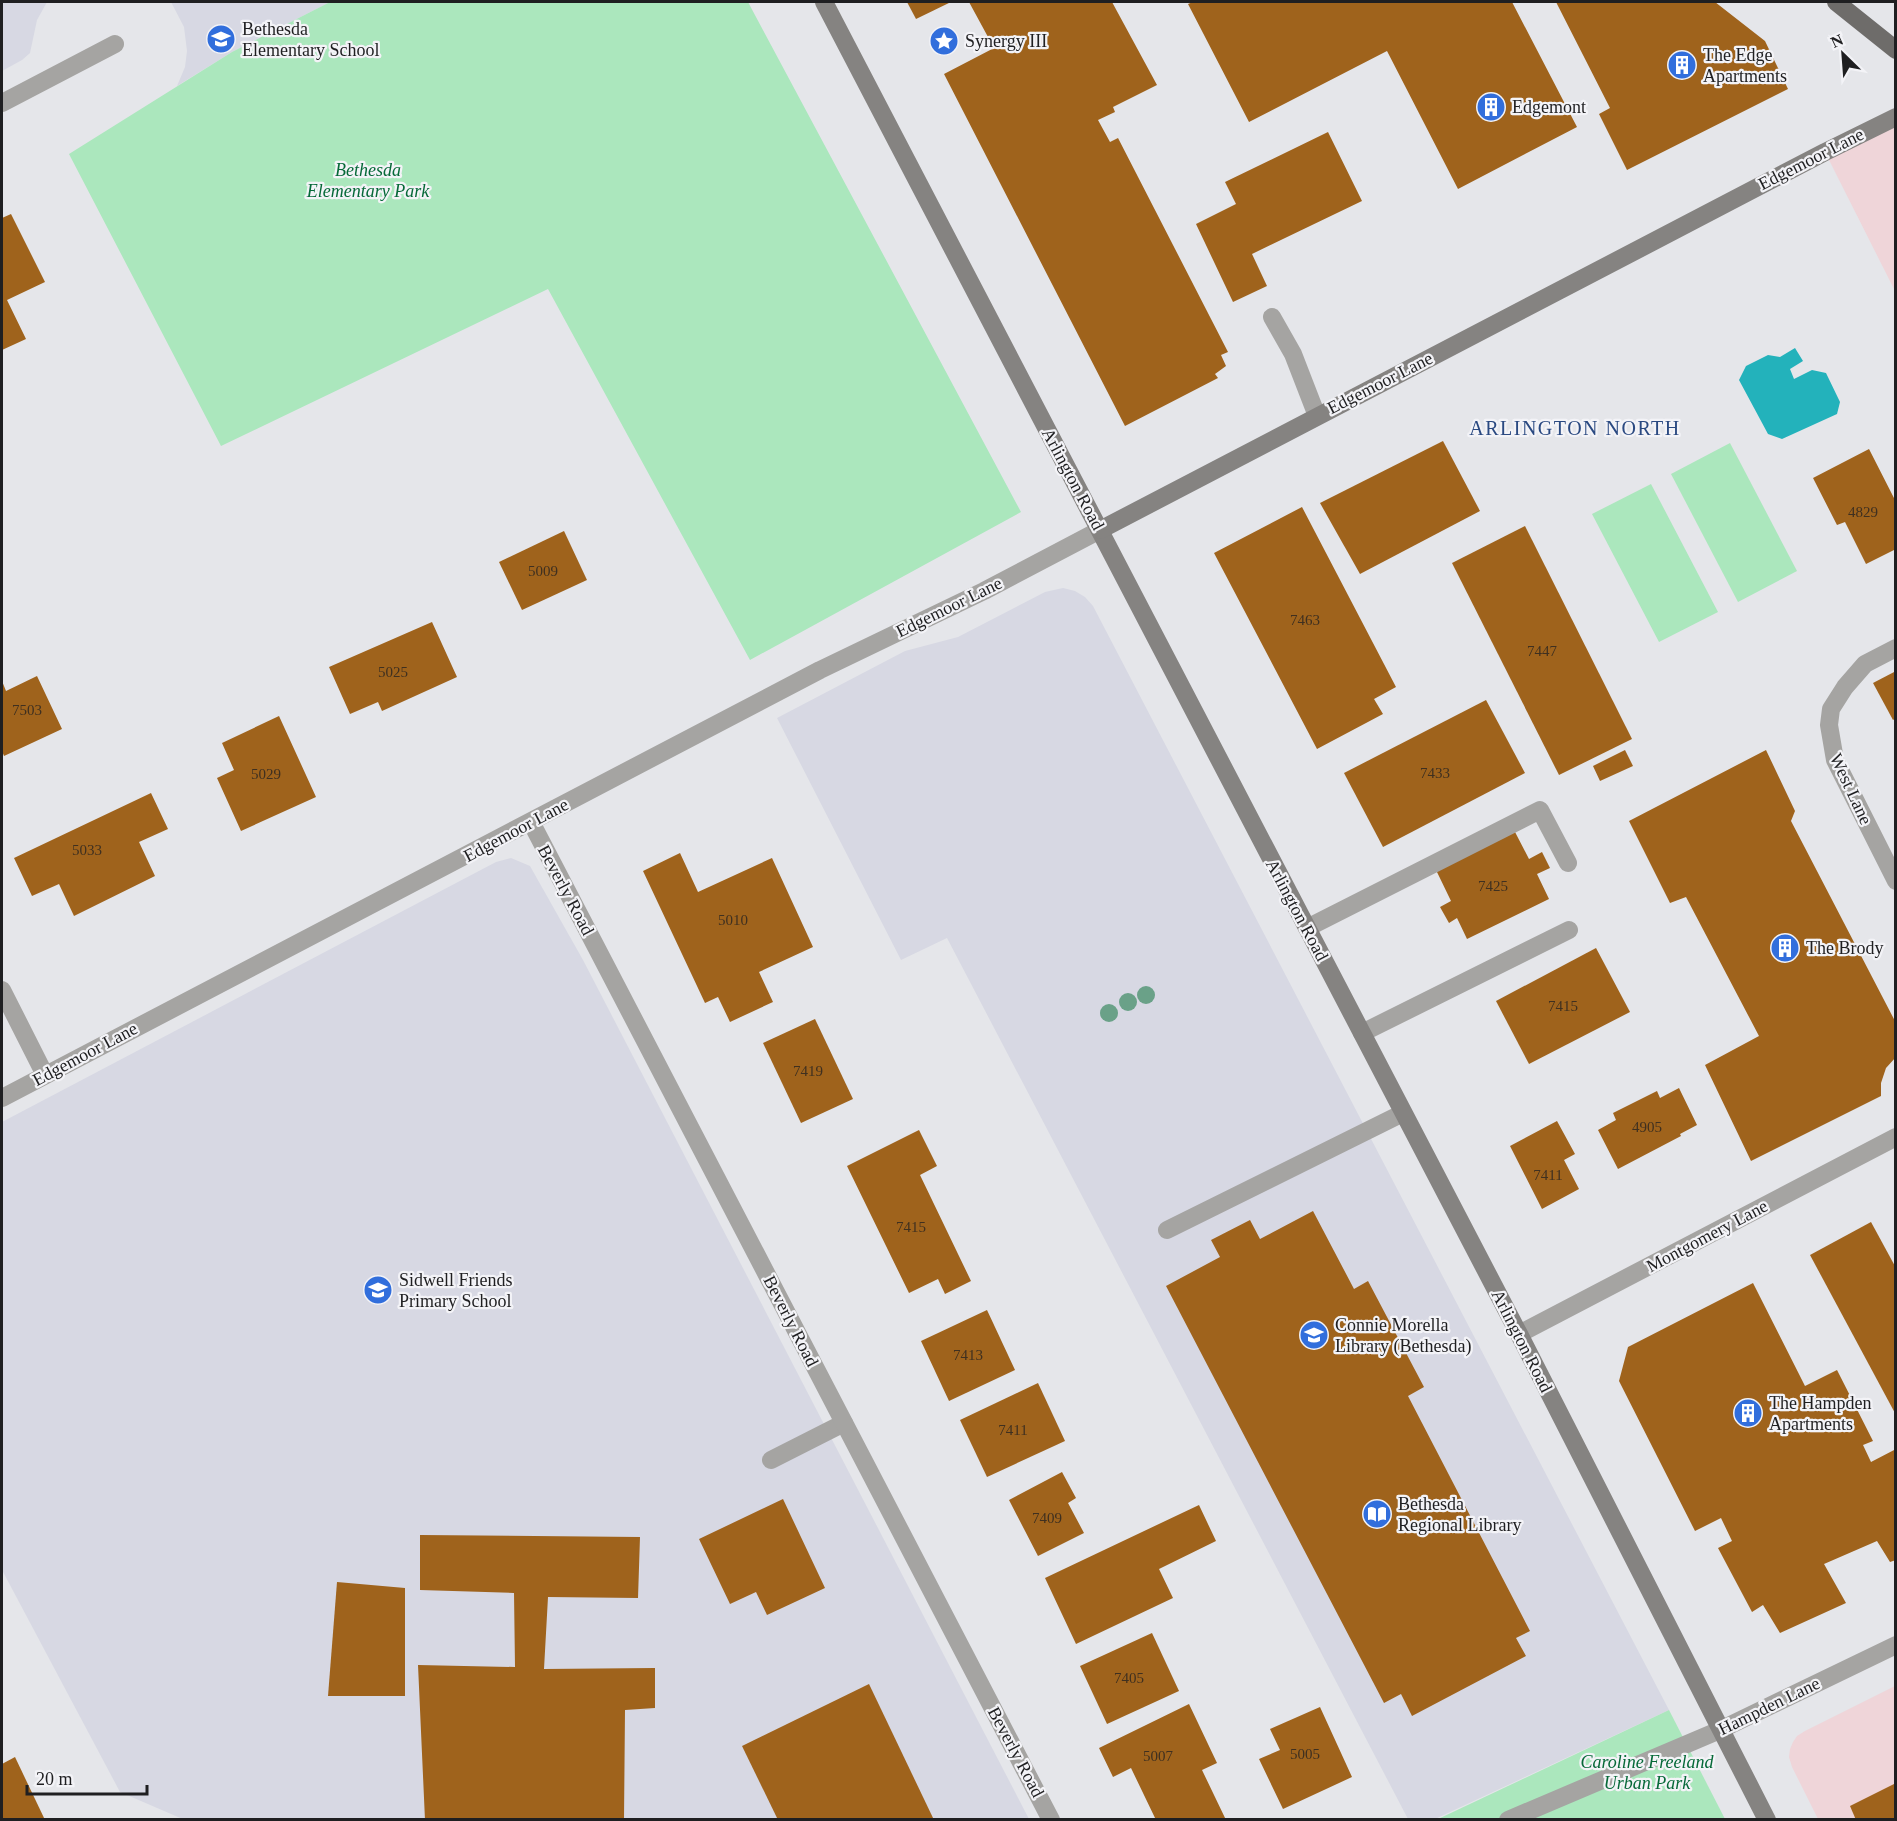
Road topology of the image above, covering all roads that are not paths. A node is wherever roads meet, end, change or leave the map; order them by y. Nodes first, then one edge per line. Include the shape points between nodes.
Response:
1 (824, 2) edge
2 (1836, 2) edge
3 (115, 44) dead end
4 (1896, 50) edge
5 (2, 103) edge
6 (1896, 117) edge
7 (1272, 316) dead end
8 (1317, 416) junction
9 (1100, 530) junction
10 (1896, 648) edge
11 (531, 822) junction
12 (1568, 863) dead end
13 (1896, 882) edge
14 (1307, 928) junction
15 (1569, 930) dead end
16 (2, 990) edge
17 (1362, 1033) junction
18 (45, 1075) junction
19 (2, 1098) edge
20 (1403, 1113) junction
21 (1896, 1137) edge
22 (1167, 1230) dead end
23 (1519, 1334) junction
24 (844, 1423) junction
25 (771, 1460) dead end
26 (1896, 1646) edge
27 (1720, 1730) junction
28 (1051, 1820) edge
29 (1508, 1820) edge
30 (1767, 1820) edge

1 - 9 main road, Arlington Road
2 - 4 main road
3 - 5 street
6 - 8 main road, Edgemoor Lane
7 - 8 street via 1293,354
8 - 9 main road, Edgemoor Lane
9 - 11 street, Edgemoor Lane via 820,670
9 - 14 main road, Arlington Road
10 - 13 street, West Lane via 1865,664 1845,687 1832,710 1829,725 1835,760
11 - 18 street, Edgemoor Lane
11 - 24 street, Beverly Road
12 - 14 street via 1540,810
14 - 17 main road, Arlington Road
15 - 17 street
16 - 18 street
17 - 20 main road, Arlington Road
18 - 19 street, Edgemoor Lane
20 - 22 street
20 - 23 main road, Arlington Road
21 - 23 street, Montgomery Lane
23 - 27 main road, Arlington Road
24 - 25 street
24 - 28 street, Beverly Road
26 - 27 street, Hampden Lane
27 - 29 street, Hampden Lane
27 - 30 main road, Arlington Road

